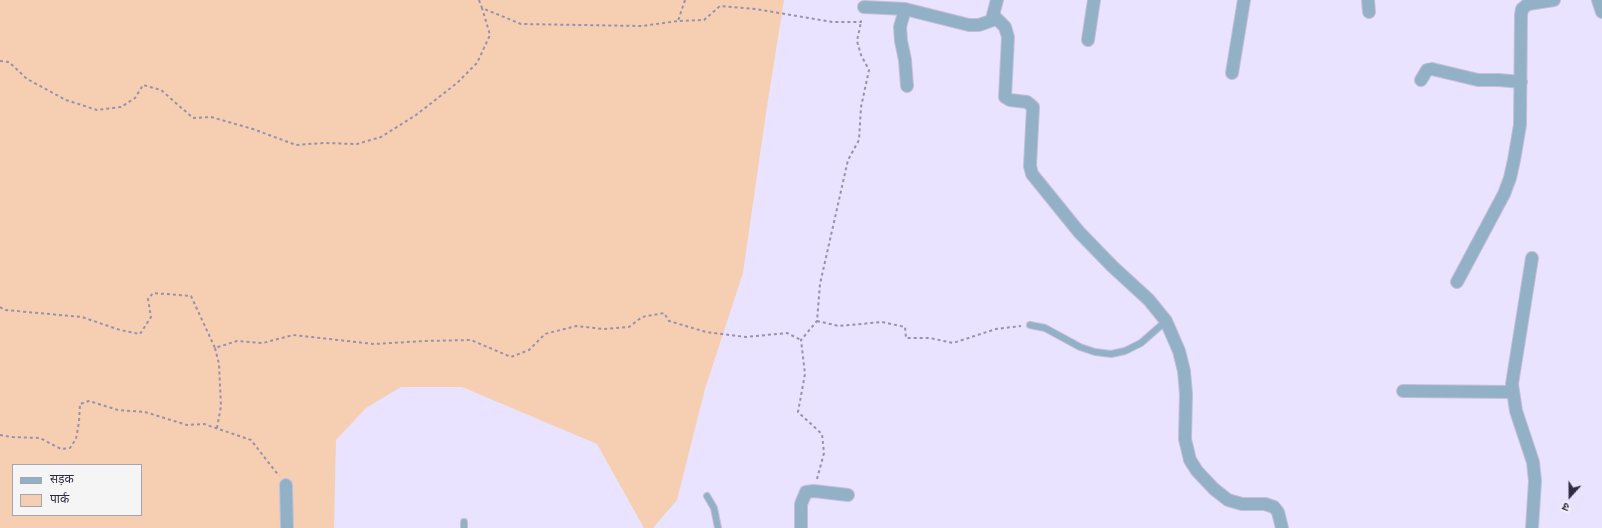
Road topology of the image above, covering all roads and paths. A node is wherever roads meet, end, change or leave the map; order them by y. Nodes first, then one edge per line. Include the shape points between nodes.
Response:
1 (479, 0) edge
2 (685, 0) edge
3 (997, 0) edge
4 (1094, 0) edge
5 (1244, 0) edge
6 (1368, 0) edge
7 (1554, 0) edge
8 (1598, 0) edge
9 (864, 7) joint
10 (482, 8) junction
11 (905, 9) junction
12 (1370, 12) dead end
13 (1602, 12) edge
14 (996, 19) junction
15 (678, 21) junction
16 (861, 22) junction
17 (1088, 40) dead end
18 (0, 61) edge
19 (1232, 73) dead end
20 (1421, 80) dead end
21 (1521, 82) junction
22 (907, 86) dead end
23 (1532, 258) dead end
24 (1457, 282) dead end
25 (0, 307) edge
26 (817, 321) junction
27 (1166, 321) junction
28 (1030, 325) joint
29 (801, 340) junction
30 (215, 348) junction
31 (1403, 391) dead end
32 (1513, 392) junction
33 (217, 428) junction
34 (0, 435) edge
35 (286, 485) joint
36 (814, 491) junction
37 (848, 495) dead end
38 (707, 496) dead end
39 (287, 528) edge
40 (718, 528) edge
41 (802, 528) edge
42 (1282, 528) edge
43 (1532, 528) edge

1 - 10 path
2 - 15 path
3 - 14 street via 993,12
4 - 17 street
5 - 19 street
6 - 12 street
7 - 21 street via 1528,4 1522,9
8 - 13 street
9 - 11 street
9 - 16 path
10 - 15 path via 521,24 642,26
10 - 18 path via 490,35 477,63 457,83 416,115 381,138 357,144 296,144 211,117 193,118 161,90 143,84 135,98 122,107 97,110 66,100 27,78 9,62
11 - 14 street via 969,24 979,25
11 - 22 street via 900,27
14 - 27 street via 1005,28 1008,37 1005,97 1027,102 1033,107 1030,166 1032,174 1079,232 1149,300
15 - 16 path via 704,20 720,6 833,22
16 - 26 path via 857,41 869,70 861,107 859,140 848,160 820,284
20 - 21 street via 1428,70 1432,69 1478,80
21 - 24 street via 1520,125 1510,178
23 - 32 street via 1513,375
25 - 30 path via 5,310 82,317 140,334 151,317 148,299 153,292 190,296
26 - 28 path via 839,326 882,322 905,327 906,338 930,338 953,343 996,329
26 - 29 path
27 - 28 lane via 1141,343 1125,351 1111,354 1080,347 1045,328
27 - 42 street via 1179,351 1184,371 1185,439 1190,460 1214,489 1228,500 1242,504 1265,504 1277,509
29 - 30 path via 787,333 746,336 706,332 669,321 664,313 642,317 629,327 604,329 576,326 545,334 529,350 511,357 472,340 374,344 293,335 262,343 237,341
29 - 36 path via 805,374 798,412 822,434 824,454
30 - 33 path via 219,364 220,406
31 - 32 street
32 - 43 street via 1516,411 1533,462 1535,481
33 - 34 path via 204,424 187,425 146,412 118,410 89,401 80,404 76,439 70,448 61,449 40,438
33 - 35 path via 251,440
35 - 39 street
36 - 37 street
36 - 41 street via 806,492 802,499
38 - 40 lane via 714,508

